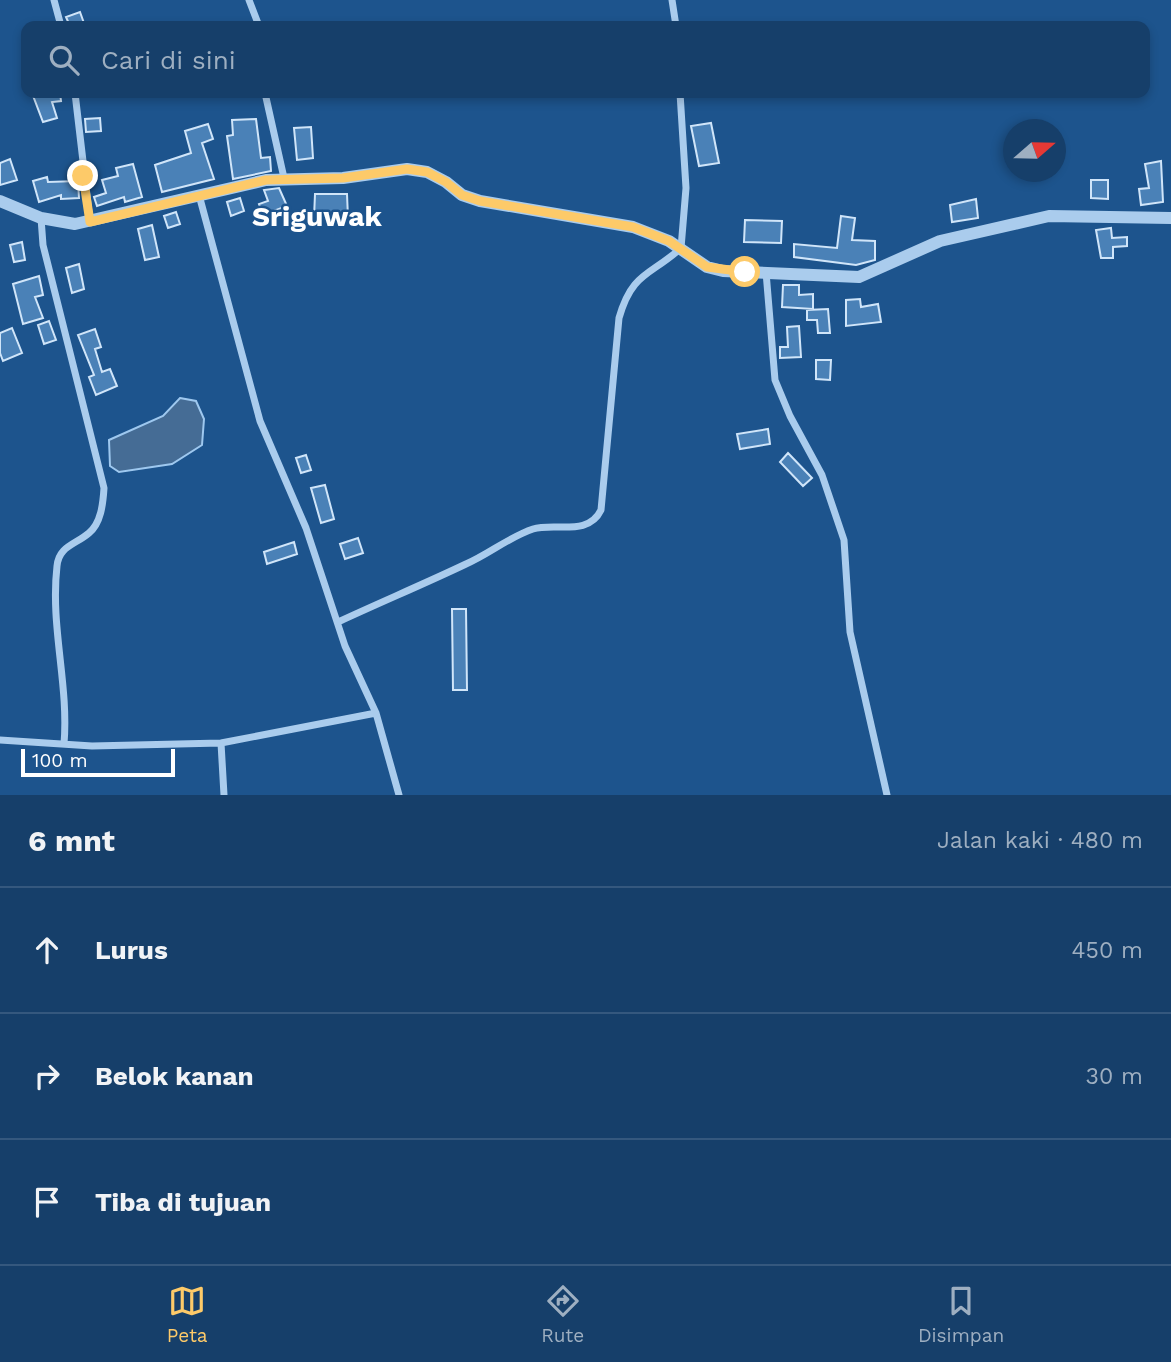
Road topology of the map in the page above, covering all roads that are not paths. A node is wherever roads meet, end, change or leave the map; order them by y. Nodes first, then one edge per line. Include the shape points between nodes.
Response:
1 (54, 0) edge
2 (249, 0) edge
3 (672, 0) edge
4 (60, 21) edge
5 (257, 21) edge
6 (675, 21) edge
7 (76, 98) edge
8 (266, 98) edge
9 (680, 98) edge
10 (284, 178) junction
11 (199, 195) junction
12 (0, 201) edge
13 (41, 218) junction
14 (1171, 218) edge
15 (90, 222) junction
16 (681, 248) junction
17 (766, 272) junction
18 (338, 622) junction
19 (376, 713) junction
20 (0, 740) edge
21 (221, 743) junction
22 (64, 744) junction
23 (225, 795) edge
24 (399, 795) edge
25 (887, 795) edge

1 - 4 street
2 - 5 street
3 - 6 street
7 - 15 street
8 - 10 street
9 - 16 street via 686,188
10 - 11 street
10 - 16 street via 343,178 407,169 427,172 480,201 633,227
11 - 15 street
11 - 18 street via 252,397 306,528
12 - 13 street
13 - 15 street
13 - 22 street via 43,245 104,488 98,521 89,533 65,547 57,567 56,630 67,710
14 - 17 street via 1049,216 923,247 859,277
16 - 17 street via 707,267
16 - 18 street via 641,276 624,300 597,518 576,527 547,525 529,530 468,564
17 - 25 street via 775,380 822,475 844,540 850,632
18 - 19 street
19 - 21 street
19 - 24 street
20 - 22 street
21 - 22 street
21 - 23 street

